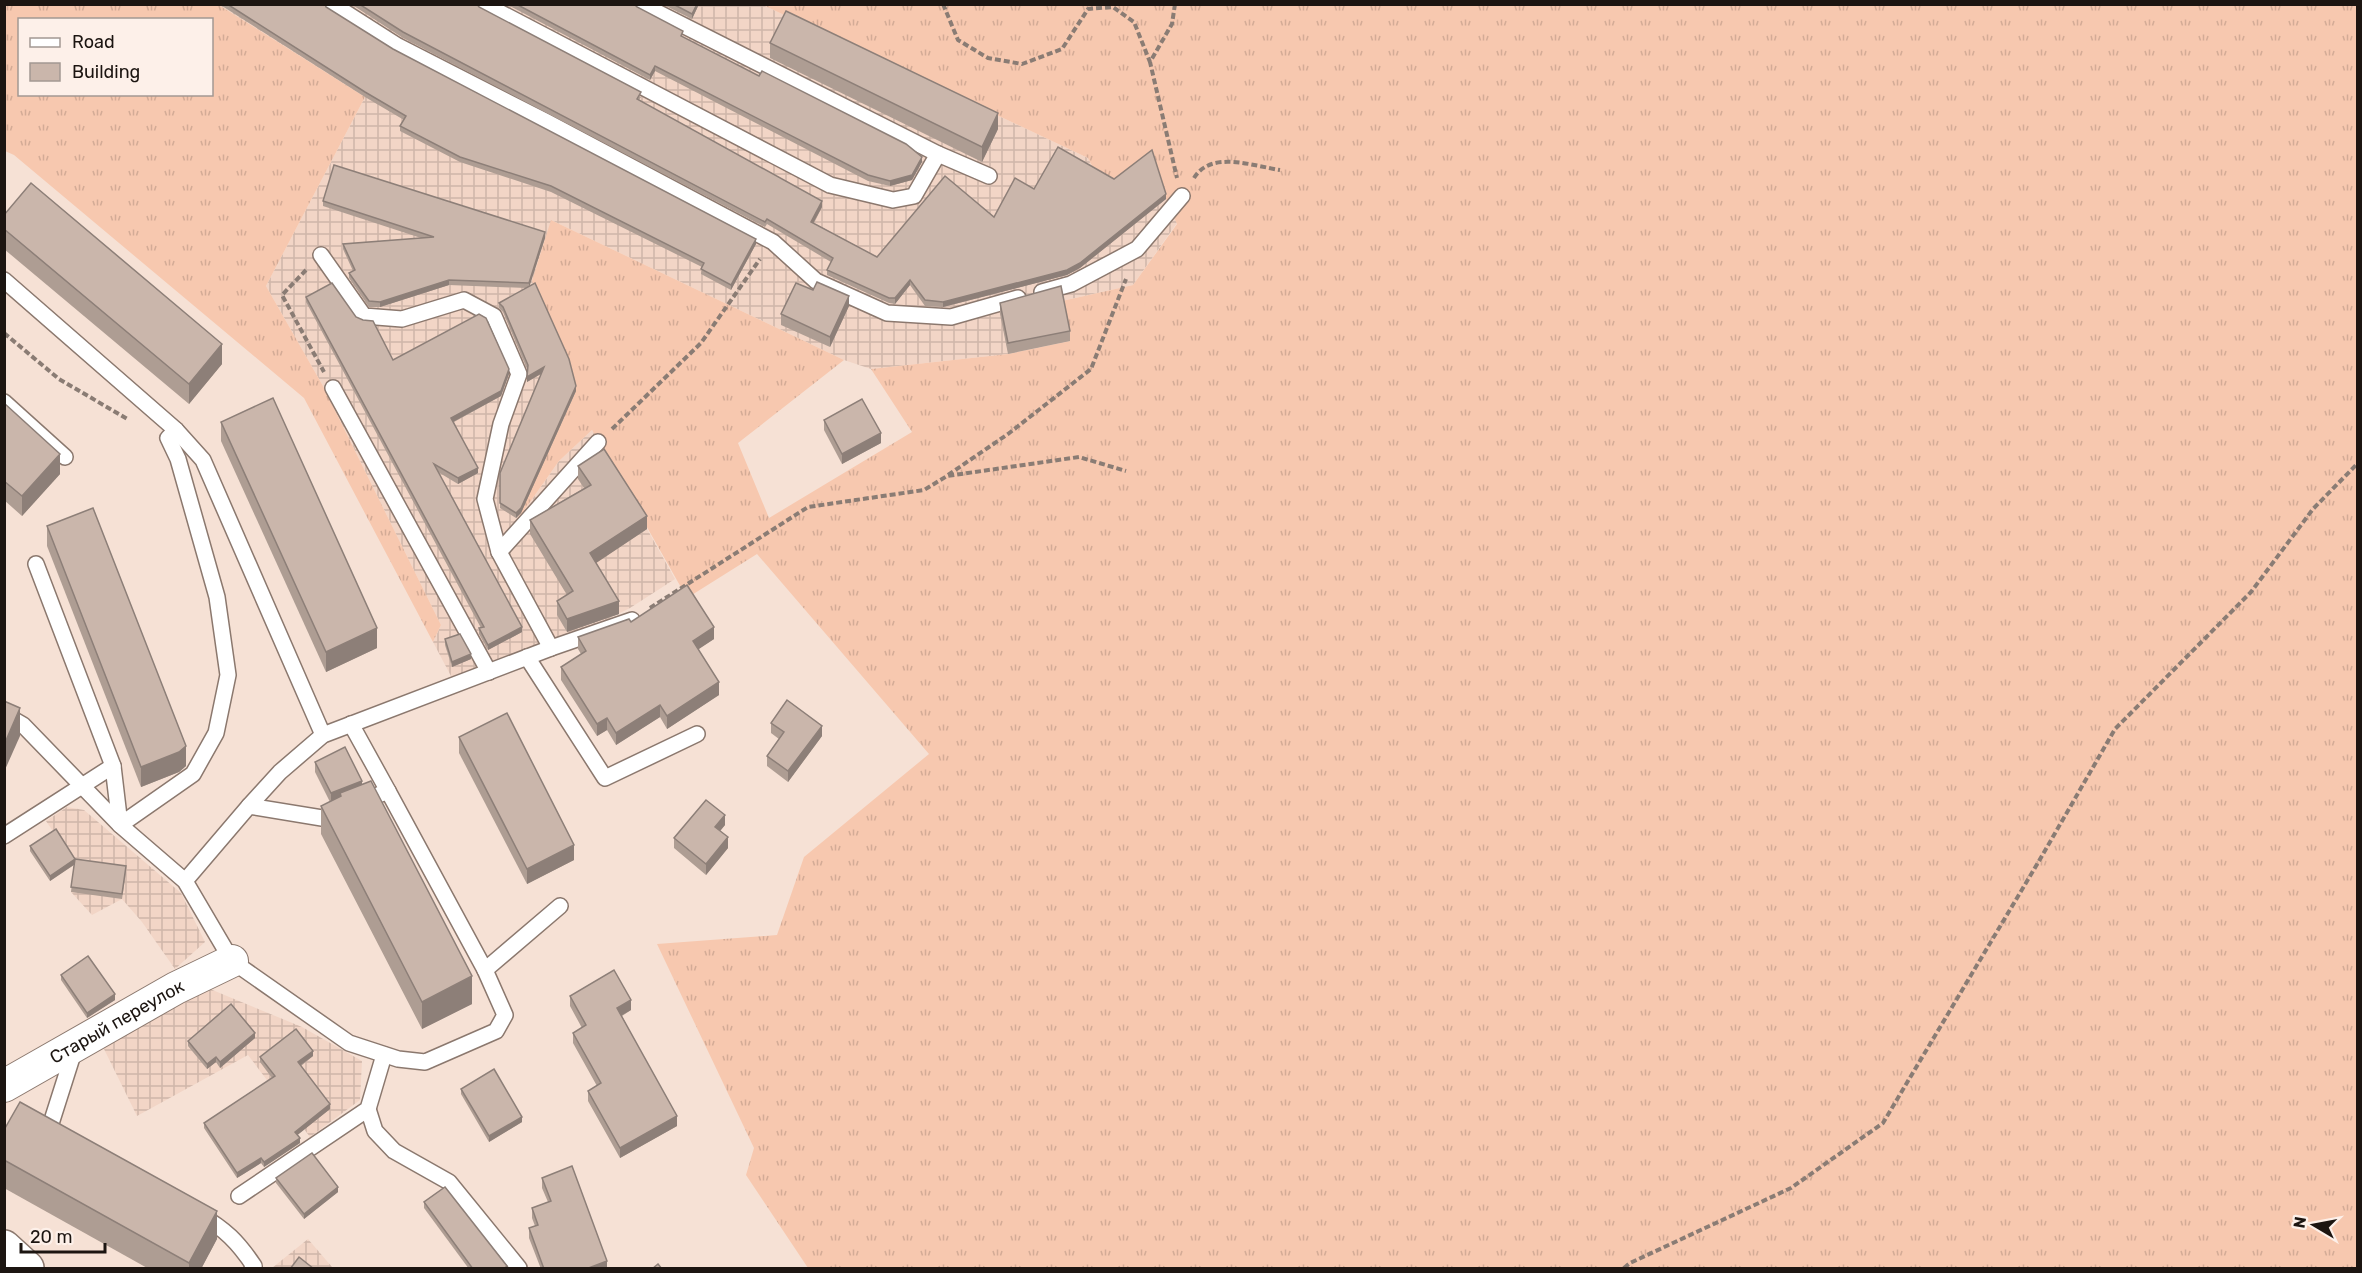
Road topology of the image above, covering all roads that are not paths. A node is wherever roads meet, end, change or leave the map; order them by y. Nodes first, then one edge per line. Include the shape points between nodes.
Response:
1 (332, 4) edge
2 (484, 4) edge
3 (641, 4) edge
4 (938, 154) junction
5 (989, 176) dead end
6 (1182, 196) road end
7 (321, 255) road end
8 (4, 280) edge
9 (333, 388) road end
10 (4, 402) edge
11 (172, 434) junction
12 (598, 442) road end
13 (65, 457) dead end
14 (499, 552) junction
15 (36, 564) dead end
16 (632, 620) edge
17 (551, 648) junction
18 (527, 657) junction
19 (489, 672) junction
20 (4, 714) edge
21 (351, 724) junction
22 (323, 735) junction
23 (697, 735) dead end
24 (113, 766) junction
25 (83, 785) junction
26 (388, 791) junction
27 (249, 806) junction
28 (120, 825) junction
29 (4, 836) edge
30 (185, 880) junction
31 (560, 906) dead end
32 (232, 961) junction
33 (485, 970) junction
34 (75, 1046) junction
35 (384, 1054) junction
36 (4, 1086) edge
37 (368, 1109) junction
38 (69, 1144) edge
39 (239, 1196) dead end
40 (185, 1208) edge
41 (4, 1247) edge
42 (27, 1269) edge
43 (252, 1269) edge
44 (519, 1269) edge

1 - 6 lane via 398,46 773,242 816,280 886,313 951,317 1071,284 1137,249
2 - 4 lane via 830,185 893,200 914,196
3 - 4 lane
4 - 5 lane
7 - 14 lane via 364,316 402,318 464,300 494,316 519,374 501,424 485,499
8 - 11 lane
9 - 19 lane
10 - 13 lane
11 - 22 lane via 202,460
11 - 28 lane via 217,597 228,675 216,733 193,774
12 - 14 lane
14 - 17 lane
15 - 24 lane
16 - 17 lane
17 - 18 lane
18 - 19 lane
18 - 23 lane via 605,778
19 - 21 lane
20 - 25 lane via 23,725
21 - 22 lane
21 - 26 lane
22 - 27 lane via 280,772
24 - 25 lane
24 - 28 lane
25 - 28 lane
25 - 29 lane
26 - 27 lane via 322,818
26 - 33 lane
27 - 30 lane
28 - 30 lane
30 - 32 lane
31 - 33 lane
32 - 34 street, Старый переулок
32 - 35 lane via 349,1043
33 - 35 lane via 505,1015 496,1031 425,1062
34 - 36 street, Старый переулок
34 - 38 lane via 48,1132
35 - 37 lane
37 - 39 lane
37 - 44 lane via 375,1131 394,1151 449,1182
40 - 43 lane via 238,1242 254,1266
41 - 42 street

